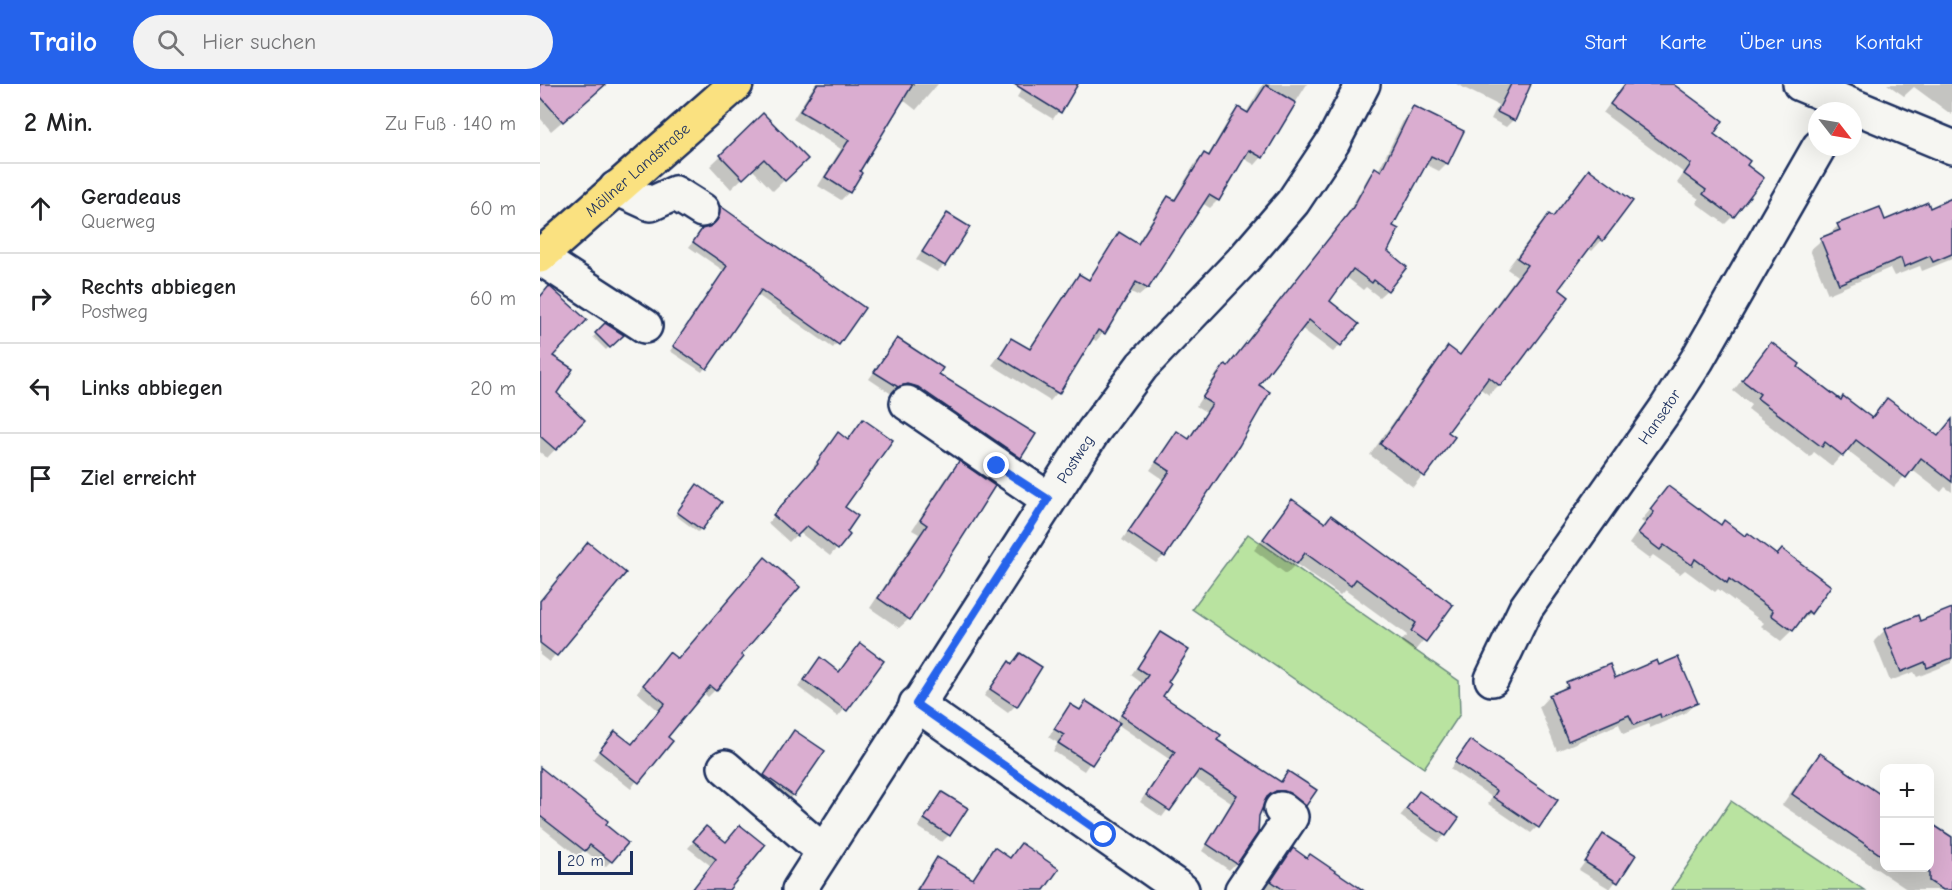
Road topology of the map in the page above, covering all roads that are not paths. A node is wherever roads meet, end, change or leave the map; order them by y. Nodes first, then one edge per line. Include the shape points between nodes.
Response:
1 (736, 84) edge
2 (1363, 84) edge
3 (1800, 84) edge
4 (1832, 102) edge
5 (1862, 115) edge
6 (1952, 147) edge
7 (1813, 156) edge
8 (615, 188) junction
9 (702, 210) dead end
10 (540, 257) edge
11 (645, 326) dead end
12 (907, 404) dead end
13 (1048, 499) junction
14 (1492, 679) dead end
15 (916, 704) junction
16 (725, 767) dead end
17 (1281, 809) dead end
18 (823, 851) junction
19 (799, 890) edge
20 (1182, 890) edge
21 (1242, 890) edge

1 - 8 main road, Möllner Landstraße
2 - 13 street, Postweg via 1333,142 1293,202 1142,366
3 - 4 street
5 - 6 street
7 - 14 street, Hansetor via 1692,368 1526,608
8 - 9 street via 651,204 675,193
8 - 10 main road, Möllner Landstraße
10 - 11 street
12 - 13 street
13 - 15 street, Postweg
15 - 18 street, Postweg
15 - 20 street
16 - 18 street
17 - 21 street via 1291,817
18 - 19 street, Postweg

